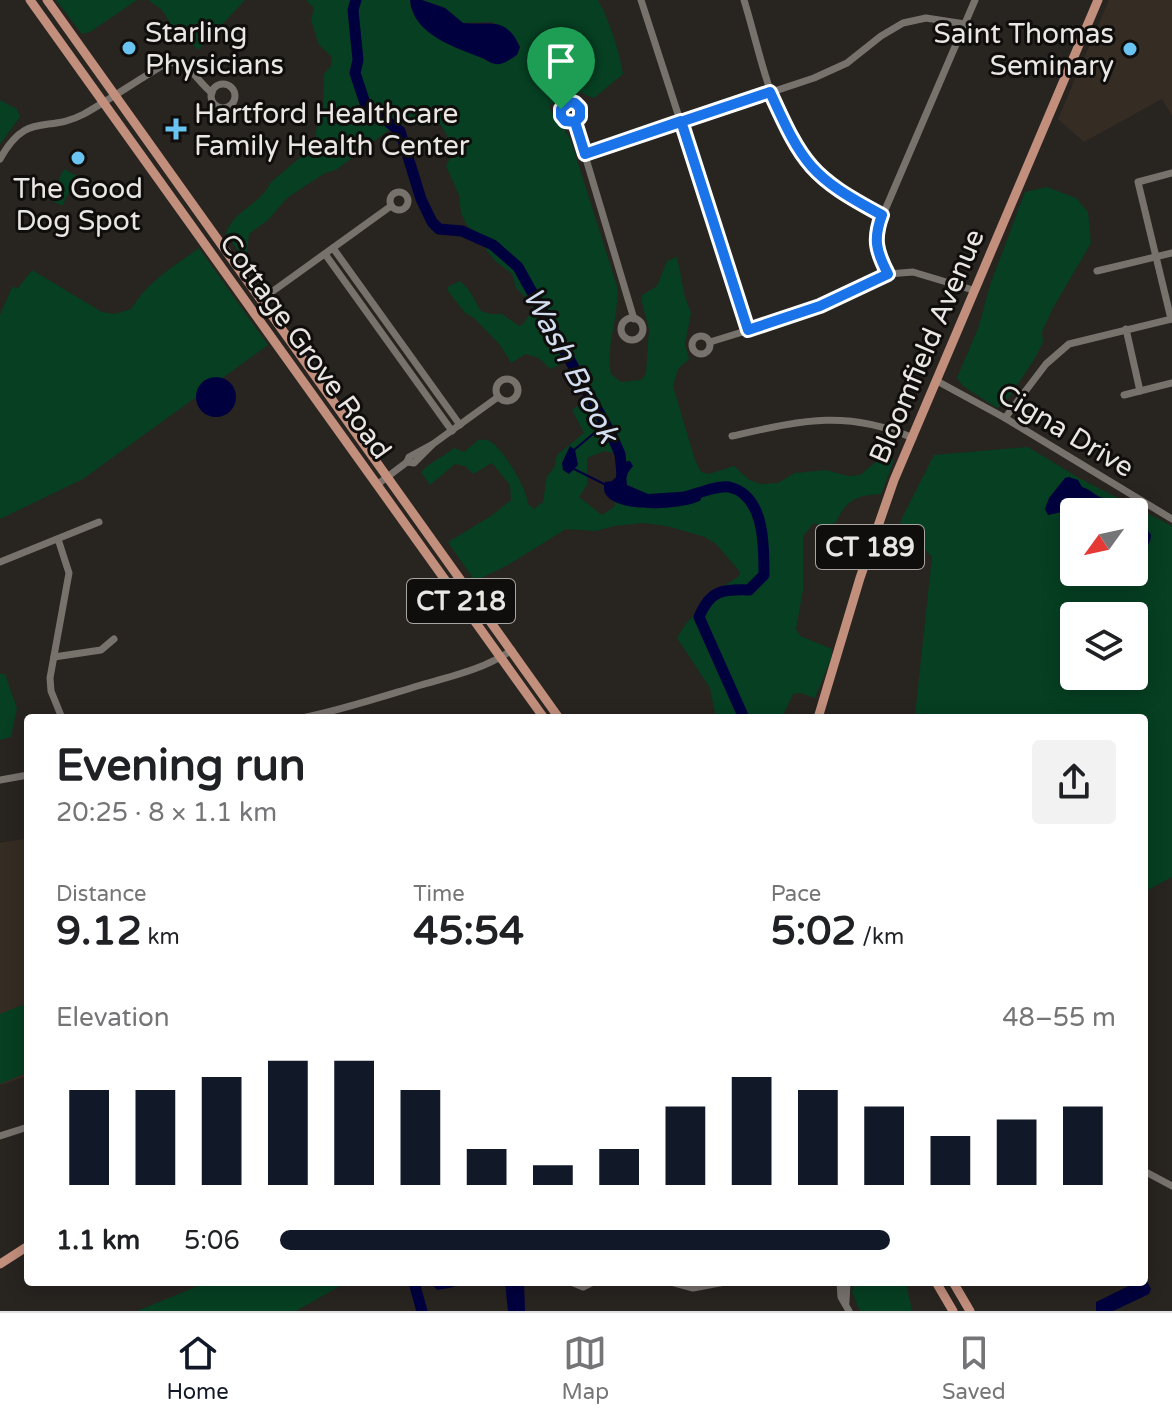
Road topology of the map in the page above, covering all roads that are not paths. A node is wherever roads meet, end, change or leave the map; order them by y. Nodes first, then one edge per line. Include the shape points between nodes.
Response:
1 (30, 0) edge
2 (47, 0) edge
3 (641, 0) edge
4 (755, 0) edge
5 (975, 0) edge
6 (1098, 0) edge
7 (745, 3) edge
8 (965, 24) junction
9 (770, 92) junction
10 (212, 93) dead end
11 (114, 94) junction
12 (103, 101) junction
13 (681, 121) junction
14 (575, 122) dead end
15 (585, 154) junction
16 (0, 159) edge
17 (1172, 173) edge
18 (391, 206) dead end
19 (882, 215) junction
20 (212, 230) junction
21 (201, 237) junction
22 (333, 248) junction
23 (1172, 253) edge
24 (325, 254) junction
25 (1157, 256) junction
26 (1097, 271) dead end
27 (888, 274) junction
28 (973, 290) junction
29 (262, 299) junction
30 (634, 319) dead end
31 (1172, 319) edge
32 (1126, 329) junction
33 (748, 330) junction
34 (710, 342) dead end
35 (937, 381) junction
36 (1172, 383) edge
37 (1140, 391) junction
38 (1124, 395) dead end
39 (498, 397) dead end
40 (1005, 418) junction
41 (460, 425) junction
42 (452, 431) junction
43 (732, 436) dead end
44 (913, 438) junction
45 (388, 476) junction
46 (378, 484) junction
47 (1172, 519) edge
48 (99, 522) dead end
49 (58, 539) junction
50 (0, 562) edge
51 (114, 639) dead end
52 (512, 650) junction
53 (54, 657) junction
54 (502, 658) junction
55 (60, 714) edge
56 (322, 714) edge
57 (541, 714) edge
58 (556, 714) edge
59 (819, 714) edge
60 (24, 776) edge
61 (0, 780) edge
62 (24, 1128) edge
63 (0, 1136) edge
64 (1148, 1173) edge
65 (1172, 1186) edge
66 (24, 1249) edge
67 (0, 1264) edge
68 (840, 1286) edge
69 (847, 1286) edge
70 (938, 1286) edge
71 (955, 1286) edge
72 (846, 1302) junction
73 (849, 1311) edge
74 (953, 1311) edge
75 (970, 1311) edge

1 - 12 main road, Cottage Grove Road / CT 218
2 - 11 main road, Cottage Grove Road / CT 218
3 - 13 street
4 - 7 street
5 - 8 street
6 - 28 main road, Bloomfield Avenue / CT 189
7 - 9 street
8 - 9 street via 926,18 903,23 847,63
8 - 19 street
9 - 13 street
9 - 19 street via 795,147 811,168 830,186
10 - 11 street via 175,60
11 - 12 street
11 - 20 main road, Cottage Grove Road / CT 218
12 - 16 street via 82,115 16,134
12 - 21 main road, Cottage Grove Road / CT 218
13 - 15 street
13 - 33 street
14 - 15 street
15 - 30 street
17 - 25 street via 1138,182
18 - 22 street
19 - 27 street via 875,241
20 - 21 main road
20 - 29 main road, Cottage Grove Road / CT 218
21 - 46 main road, Cottage Grove Road / CT 218
22 - 24 street
22 - 41 street
23 - 25 street
24 - 29 street
24 - 42 street
25 - 26 street
25 - 31 street
27 - 28 street via 913,272
27 - 33 street via 820,306
28 - 35 main road, Bloomfield Avenue / CT 189
29 - 45 main road, Cottage Grove Road / CT 218
31 - 32 street
32 - 37 street
32 - 40 street via 1065,347
33 - 34 street
35 - 40 street, Cigna Drive
35 - 44 main road, Bloomfield Avenue / CT 189
36 - 37 street
37 - 38 street
39 - 41 street
40 - 47 street, Cigna Drive
41 - 42 street
42 - 45 street via 414,463 407,462
43 - 44 street via 826,419
44 - 59 main road, Bloomfield Avenue / CT 189 via 860,578
45 - 46 street
45 - 52 main road, Cottage Grove Road / CT 218
46 - 54 main road, Cottage Grove Road / CT 218
48 - 49 street
49 - 50 street
49 - 53 street via 69,573
51 - 53 street via 101,650
52 - 54 street
52 - 58 main road, Cottage Grove Road / CT 218
53 - 55 street via 51,691
54 - 56 street
54 - 57 main road, Cottage Grove Road / CT 218
60 - 61 street
62 - 63 street
64 - 65 street
66 - 67 main road
68 - 72 street
69 - 72 street
70 - 74 main road
71 - 75 main road
72 - 73 street

